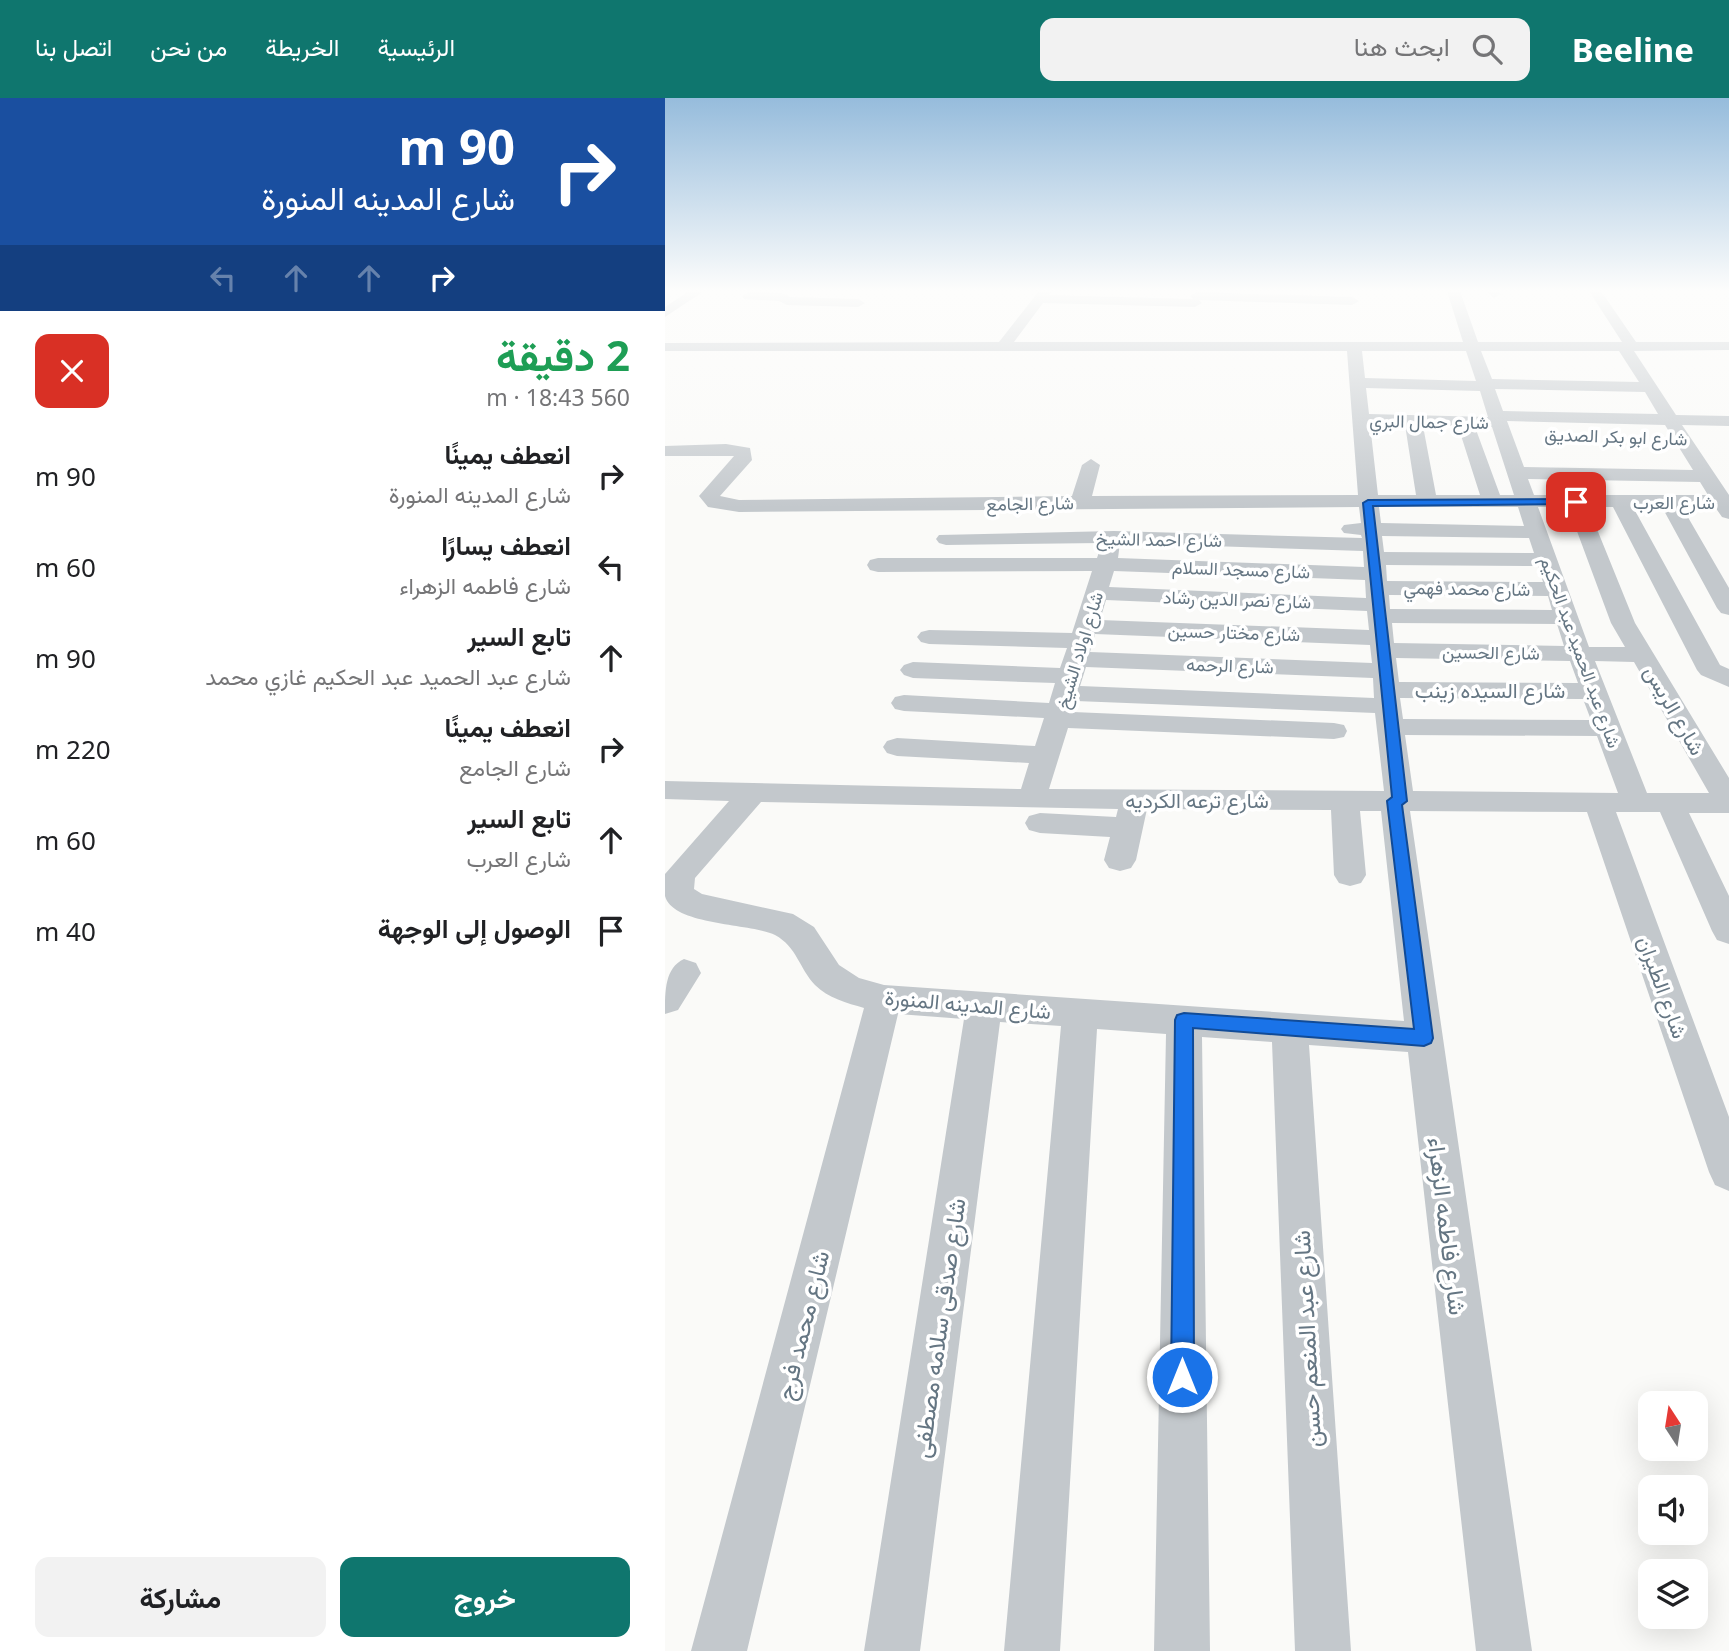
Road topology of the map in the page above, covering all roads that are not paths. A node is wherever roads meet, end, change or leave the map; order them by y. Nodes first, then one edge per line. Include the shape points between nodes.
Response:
1 (1358, 363) edge
2 (1416, 363) edge
3 (1477, 363) edge
4 (1578, 363) edge
5 (1637, 363) edge
6 (1360, 378) junction
7 (1485, 388) junction
8 (1653, 392) junction
9 (1729, 406) edge
10 (1360, 419) junction
11 (1413, 420) junction
12 (1671, 420) junction
13 (1729, 421) edge
14 (1465, 422) junction
15 (1682, 438) junction
16 (1729, 438) edge
17 (665, 451) edge
18 (1667, 456) dead end
19 (1693, 456) junction
20 (1091, 465) dead end
21 (1517, 473) junction
22 (1706, 476) junction
23 (1492, 501) junction
24 (1669, 501) junction
25 (1080, 502) junction
26 (1427, 502) junction
27 (1527, 502) junction
28 (1576, 502) junction
29 (1620, 502) junction
30 (1368, 503) junction
31 (1726, 505) edge
32 (1120, 520) junction
33 (1538, 532) junction
34 (946, 540) dead end
35 (1547, 560) junction
36 (1106, 564) junction
37 (878, 565) dead end
38 (1557, 589) junction
39 (1097, 593) junction
40 (1729, 608) edge
41 (1567, 617) junction
42 (1380, 623) junction
43 (929, 637) dead end
44 (1579, 653) junction
45 (1642, 655) junction
46 (913, 670) dead end
47 (1071, 675) junction
48 (1721, 676) edge
49 (1594, 691) junction
50 (904, 703) dead end
51 (1608, 728) junction
52 (1334, 731) dead end
53 (897, 747) dead end
54 (1046, 755) junction
55 (665, 790) edge
56 (754, 792) junction
57 (1135, 799) junction
58 (1345, 801) junction
59 (1397, 801) junction
60 (1598, 802) junction
61 (1636, 803) junction
62 (1670, 803) junction
63 (1729, 803) edge
64 (1036, 811) junction
65 (1128, 828) junction
66 (1120, 860) dead end
67 (1350, 875) dead end
68 (1729, 931) edge
69 (884, 999) junction
70 (985, 1006) junction
71 (1080, 1013) junction
72 (1184, 1020) junction
73 (1290, 1028) junction
74 (1424, 1038) junction
75 (1725, 1150) edge
76 (719, 1651) edge
77 (892, 1651) edge
78 (1033, 1651) edge
79 (1182, 1651) edge
80 (1323, 1651) edge
81 (1504, 1651) edge

1 - 6 street, شارع فاطمه الزهراء
2 - 7 street
3 - 7 street, شارع عبد الحميد عبد الحكيم
4 - 7 street
5 - 8 street
6 - 7 street
6 - 10 street, شارع فاطمه الزهراء
7 - 8 street
7 - 8 street
7 - 12 street
7 - 14 street, شارع جمال البري
7 - 15 street, شارع ابو بكر الصديق
7 - 21 street, شارع عبد الحميد عبد الحكيم via 1516,453
8 - 9 street
8 - 12 street
10 - 11 street, شارع جمال البري
10 - 30 street, شارع فاطمه الزهراء
11 - 14 street, شارع جمال البري
11 - 26 street
12 - 13 street
12 - 15 street
14 - 23 street
15 - 16 street, شارع ابو بكر الصديق
15 - 19 street
17 - 25 street, شارع الجامع via 744,452 743,460 709,496 715,503 739,506
18 - 19 street
19 - 22 street
20 - 25 street
21 - 22 street
21 - 27 street, شارع عبد الحميد عبد الحكيم
22 - 31 street
23 - 26 street, شارع الجامع
23 - 27 street, شارع العرب
24 - 29 street, شارع العرب
24 - 31 street, شارع العرب
24 - 40 street
25 - 32 street, شارع الجامع
26 - 30 street, شارع الجامع
27 - 28 street, شارع العرب
27 - 33 street, شارع عبد الحميد عبد الحكيم
28 - 29 street, شارع العرب
28 - 45 street, شارع الريس via 1623,623
29 - 48 street
30 - 32 street, شارع الجامع
30 - 42 street, شارع فاطمه الزهراء
32 - 34 street, شارع احمد الشيخ
32 - 36 street, شارع اولاد الشيخ
32 - 42 street, شارع احمد الشيخ
33 - 35 street, شارع عبد الحميد عبد الحكيم
33 - 42 street
35 - 38 street, شارع عبد الحميد عبد الحكيم
35 - 42 street
36 - 37 street, شارع مسجد السلام
36 - 39 street, شارع اولاد الشيخ
36 - 42 street, شارع مسجد السلام
38 - 41 street, شارع عبد الحميد عبد الحكيم
38 - 42 street, شارع محمد فهمي
39 - 42 street, شارع نصر الدين رشاد
39 - 47 street, شارع اولاد الشيخ
41 - 42 street
41 - 44 street, شارع عبد الحميد عبد الحكيم
42 - 44 street, شارع الحسين
42 - 47 street
42 - 47 street, شارع الرحمه
42 - 47 street, شارع مختار حسين
42 - 49 street, شارع السيده زينب
42 - 51 street
42 - 59 street, شارع فاطمه الزهراء
43 - 47 street
44 - 45 street, شارع الحسين
44 - 49 street, شارع عبد الحميد عبد الحكيم
45 - 63 street, شارع الريس
46 - 47 street
47 - 50 street
47 - 52 street
47 - 54 street, شارع اولاد الشيخ
49 - 51 street, شارع عبد الحميد عبد الحكيم
51 - 61 street, شارع عبد الحميد عبد الحكيم
53 - 54 street
54 - 64 street, شارع اولاد الشيخ
55 - 56 street, شارع ترعه الكرديه
56 - 64 street, شارع ترعه الكرديه
56 - 69 street, شارع المدينه المنورة via 681,874 678,893 695,905 781,923 802,936 827,975 849,990
57 - 58 street, شارع ترعه الكرديه
57 - 64 street, شارع ترعه الكرديه
57 - 65 street
58 - 59 street, شارع ترعه الكرديه
58 - 67 street
59 - 60 street, شارع ترعه الكرديه
59 - 74 street, شارع فاطمه الزهراء
60 - 61 street, شارع ترعه الكرديه
60 - 75 street, شارع الطيران
61 - 62 street, شارع ترعه الكرديه
62 - 63 street, شارع ترعه الكرديه
62 - 68 street
64 - 65 street
65 - 66 street
69 - 70 street, شارع المدينه المنورة
69 - 76 street, شارع محمد فرج
70 - 71 street, شارع المدينه المنورة
70 - 77 street, شارع صدقى سلامه مصطفى
71 - 72 street, شارع المدينه المنورة
71 - 78 street
72 - 73 street, شارع المدينه المنورة
72 - 79 street
73 - 74 street, شارع المدينه المنورة
73 - 80 street, شارع عبد المنعم حسن
74 - 81 street, شارع فاطمه الزهراء

